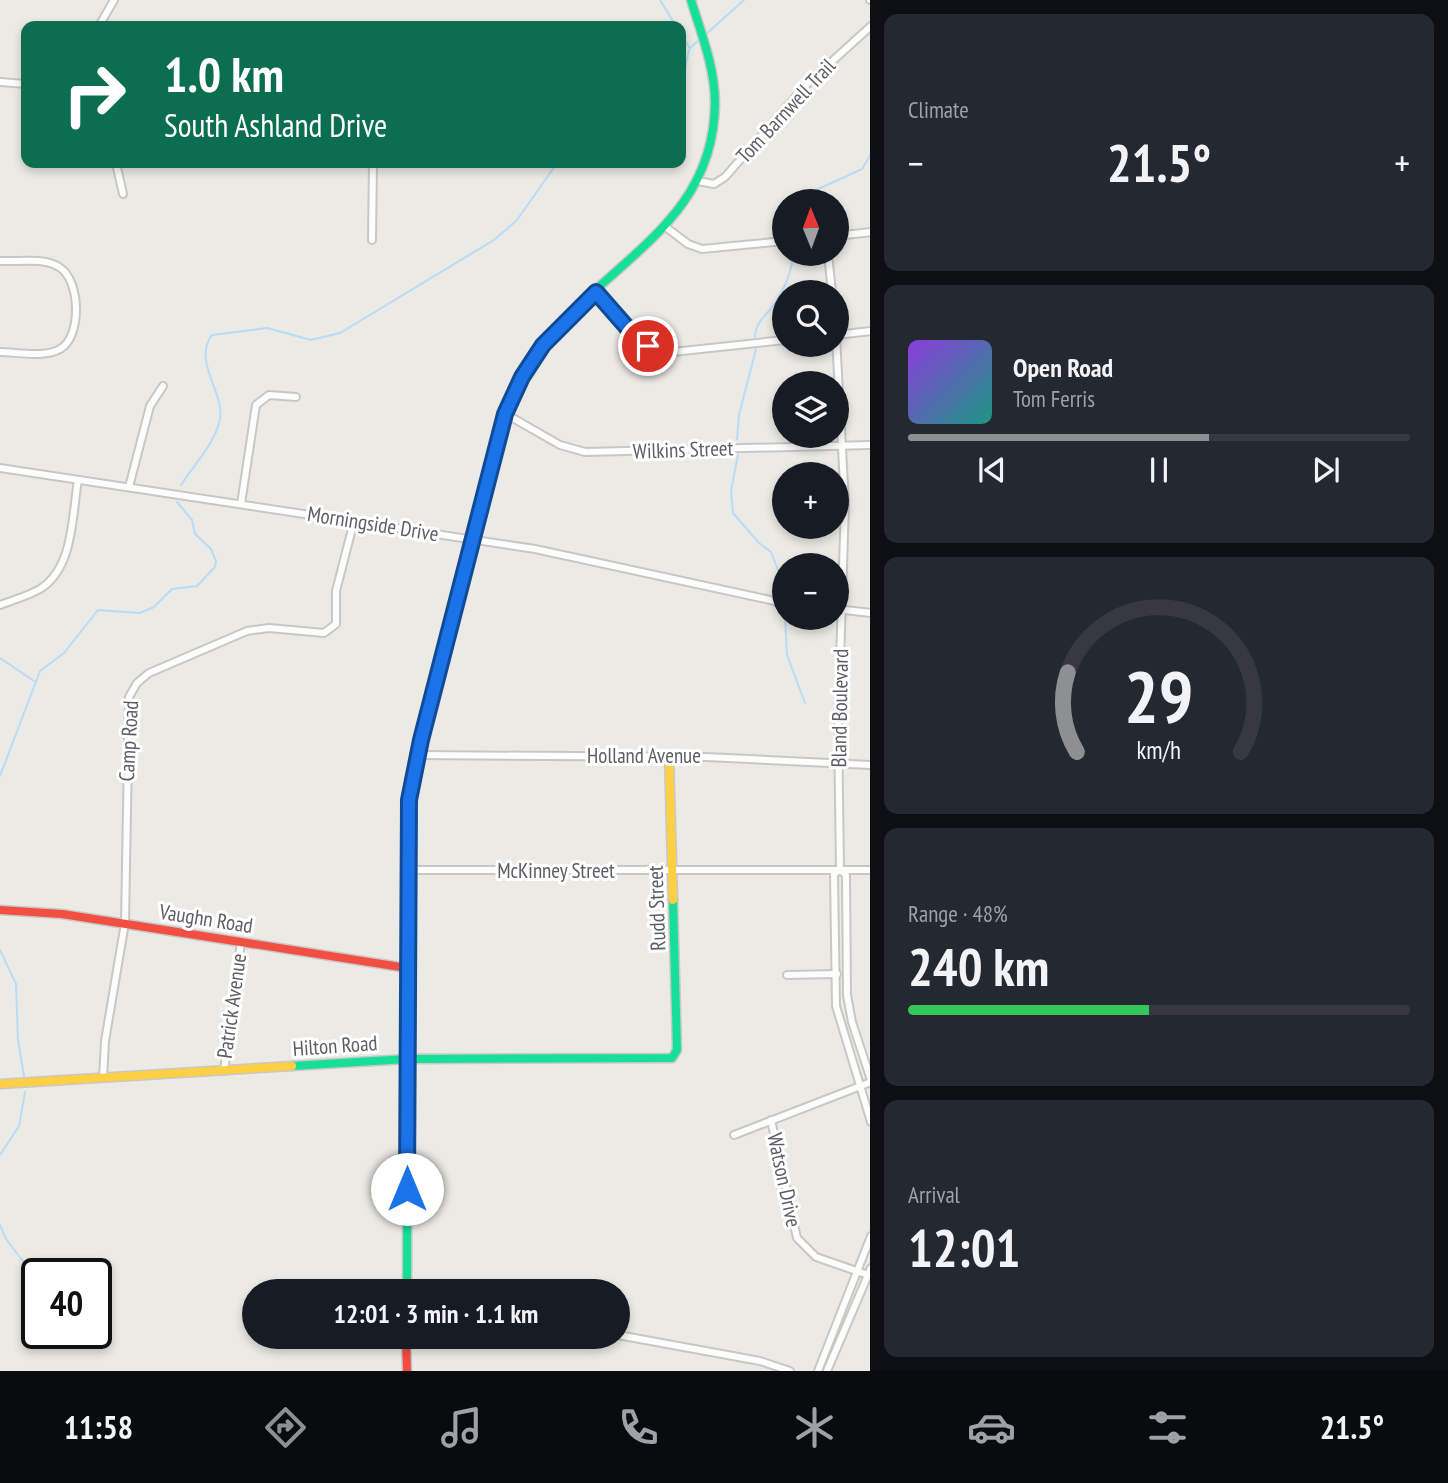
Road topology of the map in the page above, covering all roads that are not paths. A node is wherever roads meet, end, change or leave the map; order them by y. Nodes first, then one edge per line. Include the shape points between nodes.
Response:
1 (114, 0) edge
2 (691, 0) edge
3 (102, 21) edge
4 (870, 26) edge
5 (0, 82) edge
6 (21, 84) edge
7 (117, 168) edge
8 (373, 168) edge
9 (698, 181) junction
10 (123, 194) dead end
11 (667, 228) junction
12 (870, 232) edge
13 (849, 234) edge
14 (372, 240) dead end
15 (772, 242) edge
16 (0, 261) edge
17 (596, 292) junction
18 (870, 331) edge
19 (849, 334) edge
20 (772, 341) edge
21 (0, 352) edge
22 (163, 386) dead end
23 (296, 397) dead end
24 (505, 414) junction
25 (870, 445) edge
26 (849, 446) edge
27 (772, 448) edge
28 (842, 448) edge
29 (0, 468) edge
30 (78, 480) junction
31 (128, 487) junction
32 (241, 504) junction
33 (354, 521) junction
34 (472, 539) junction
35 (840, 553) edge
36 (772, 600) edge
37 (0, 605) edge
38 (849, 610) edge
39 (870, 613) edge
40 (839, 630) edge
41 (418, 755) junction
42 (669, 756) junction
43 (839, 764) junction
44 (870, 765) edge
45 (409, 870) junction
46 (840, 870) junction
47 (870, 870) edge
48 (673, 872) junction
49 (0, 910) edge
50 (125, 923) junction
51 (241, 942) junction
52 (407, 968) junction
53 (835, 974) junction
54 (846, 974) junction
55 (788, 975) dead end
56 (673, 1058) joint
57 (407, 1059) junction
58 (224, 1071) junction
59 (103, 1078) junction
60 (870, 1081) edge
61 (0, 1084) edge
62 (861, 1086) junction
63 (771, 1120) junction
64 (870, 1122) edge
65 (734, 1135) dead end
66 (870, 1236) edge
67 (856, 1272) junction
68 (870, 1273) edge
69 (407, 1279) edge
70 (630, 1337) edge
71 (406, 1349) edge
72 (407, 1371) edge
73 (790, 1371) edge
74 (818, 1371) edge
75 (827, 1371) edge

1 - 3 street
2 - 9 street via 715,102 712,142
4 - 9 street, Tom Barnwell Trail via 806,86 725,177 714,184
5 - 6 street
7 - 10 street
8 - 14 street
9 - 11 street
11 - 15 street via 702,249
11 - 17 street
12 - 13 street
16 - 21 street via 57,266 68,275 76,296 72,333 65,346 48,353
17 - 20 street via 631,332 656,349 673,352
17 - 24 street via 543,345
18 - 19 street
22 - 31 street via 150,406
23 - 32 street via 269,395 256,405
24 - 27 street, Wilkins Street via 565,447 585,452
24 - 34 street
25 - 26 street, Wilkins Street
28 - 35 street, Bland Boulevard
29 - 30 street, Morningside Drive
30 - 31 street, Morningside Drive
30 - 37 street via 60,568 42,588
31 - 32 street, Morningside Drive
32 - 33 street, Morningside Drive
33 - 34 street, Morningside Drive
33 - 50 street, Camp Road via 336,591 338,620 332,630 247,631 149,673 132,690 127,709
34 - 36 street, Morningside Drive
34 - 41 street
38 - 39 street
40 - 43 street, Bland Boulevard
41 - 42 street, Holland Avenue
41 - 45 street via 408,814
42 - 43 street, Holland Avenue
42 - 48 street, Rudd Street
43 - 44 street, Holland Avenue
43 - 46 street, Bland Boulevard
45 - 48 street, McKinney Street
45 - 52 street
46 - 47 street, McKinney Street
46 - 48 street, McKinney Street
46 - 53 street, Bland Boulevard via 834,874
46 - 54 street, Bland Boulevard via 846,875
48 - 56 street, Rudd Street via 677,1050
49 - 50 street, Vaughn Road
50 - 51 street, Vaughn Road
50 - 59 street, Camp Road
51 - 52 street, Vaughn Road
51 - 58 street, Patrick Avenue
52 - 57 street
53 - 54 street
53 - 55 street
53 - 62 street, Bland Boulevard via 838,1016
54 - 60 street, Bland Boulevard via 852,1022
56 - 57 street, Hilton Road
57 - 58 street, Hilton Road
57 - 69 street
58 - 59 street, Hilton Road
59 - 61 street, Hilton Road
60 - 62 street
62 - 63 street
62 - 64 street, Bland Boulevard
63 - 65 street
63 - 67 street, Watson Drive via 797,1238 816,1257
66 - 67 street
67 - 68 street, Watson Drive
67 - 74 street
68 - 75 street
70 - 73 street via 760,1361
71 - 72 street

